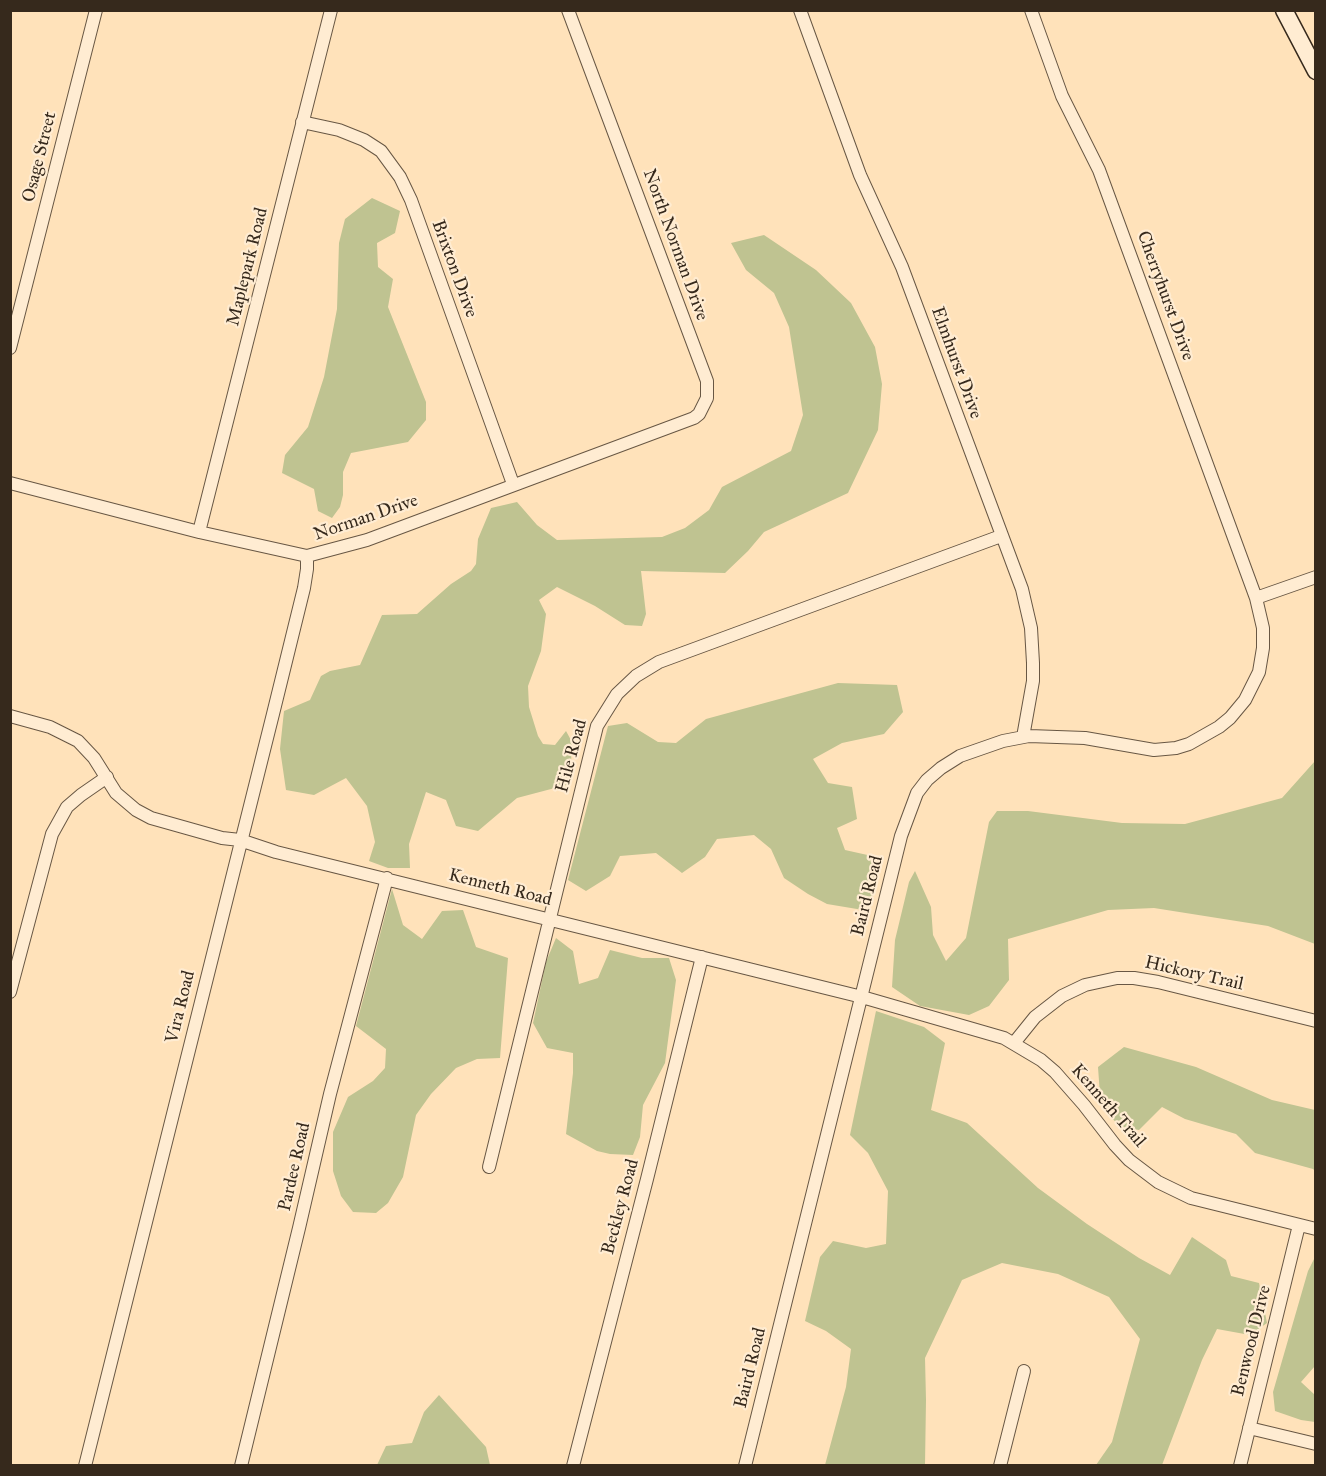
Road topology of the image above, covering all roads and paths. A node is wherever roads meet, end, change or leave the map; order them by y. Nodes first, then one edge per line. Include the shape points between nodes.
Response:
1 (96, 10) edge
2 (568, 10) edge
3 (800, 10) edge
4 (1030, 10) edge
5 (1284, 10) edge
6 (328, 11) edge
7 (1316, 71) edge
8 (302, 122) junction
9 (10, 348) edge
10 (621, 445) joint
11 (10, 483) edge
12 (513, 484) junction
13 (199, 532) junction
14 (1000, 536) junction
15 (307, 556) junction
16 (1316, 577) edge
17 (1256, 598) junction
18 (10, 717) edge
19 (1023, 737) junction
20 (106, 777) junction
21 (240, 840) junction
22 (387, 878) junction
23 (549, 918) junction
24 (702, 957) junction
25 (10, 992) edge
26 (862, 997) junction
27 (1316, 1021) edge
28 (1014, 1043) junction
29 (489, 1167) dead end
30 (1299, 1226) junction
31 (1316, 1229) edge
32 (1024, 1371) dead end
33 (1249, 1428) junction
34 (1316, 1444) edge
35 (85, 1466) edge
36 (241, 1466) edge
37 (573, 1466) edge
38 (745, 1466) edge
39 (1000, 1466) edge
40 (1240, 1466) edge

1 - 9 street, Osage Street
2 - 10 street, North Norman Drive via 708,389 703,410 694,418
3 - 14 street, Elmhurst Drive via 860,175 902,267
4 - 17 street, Cherryhurst Drive via 1062,96 1099,170
5 - 7 main road
6 - 8 street, Maplepark Road
8 - 12 street, Brixton Drive via 364,140 381,152 399,177 411,200
8 - 13 street, Maplepark Road
10 - 12 street, Norman Drive
11 - 13 street, Norman Drive
12 - 15 street, Norman Drive via 367,540
13 - 15 street, Norman Drive
14 - 19 street, Elmhurst Drive via 1022,589 1031,628 1033,681
14 - 23 street, Hile Road via 659,663 628,683 609,704 597,726
15 - 21 street, Vira Road via 304,588
16 - 17 street
17 - 19 street, Baird Road via 1263,628 1258,672 1238,709 1201,739 1176,748 1154,750 1085,738
18 - 20 street, Kenneth Road via 50,727 78,741
19 - 26 street, Baird Road via 960,756 927,780 917,793 901,836
20 - 21 street, Kenneth Road via 116,793 151,818
20 - 25 street via 67,807 52,834
21 - 22 street, Kenneth Road
21 - 35 street, Vira Road
22 - 23 street, Kenneth Road
22 - 36 street, Pardee Road via 330,1094
23 - 24 street, Kenneth Road
23 - 29 street, Hile Road
24 - 26 street, Kenneth Road
24 - 37 street, Beckley Road
26 - 28 street, Kenneth Road
26 - 38 street, Baird Road
27 - 28 street, Hickory Trail via 1158,982 1118,978 1085,985 1062,996 1035,1017
28 - 30 street, Kenneth Trail via 1055,1072 1129,1160 1158,1182 1191,1198
30 - 31 street, Kenneth Trail
30 - 33 street, Benwood Drive
32 - 39 street
33 - 34 street
33 - 40 street, Benwood Drive

